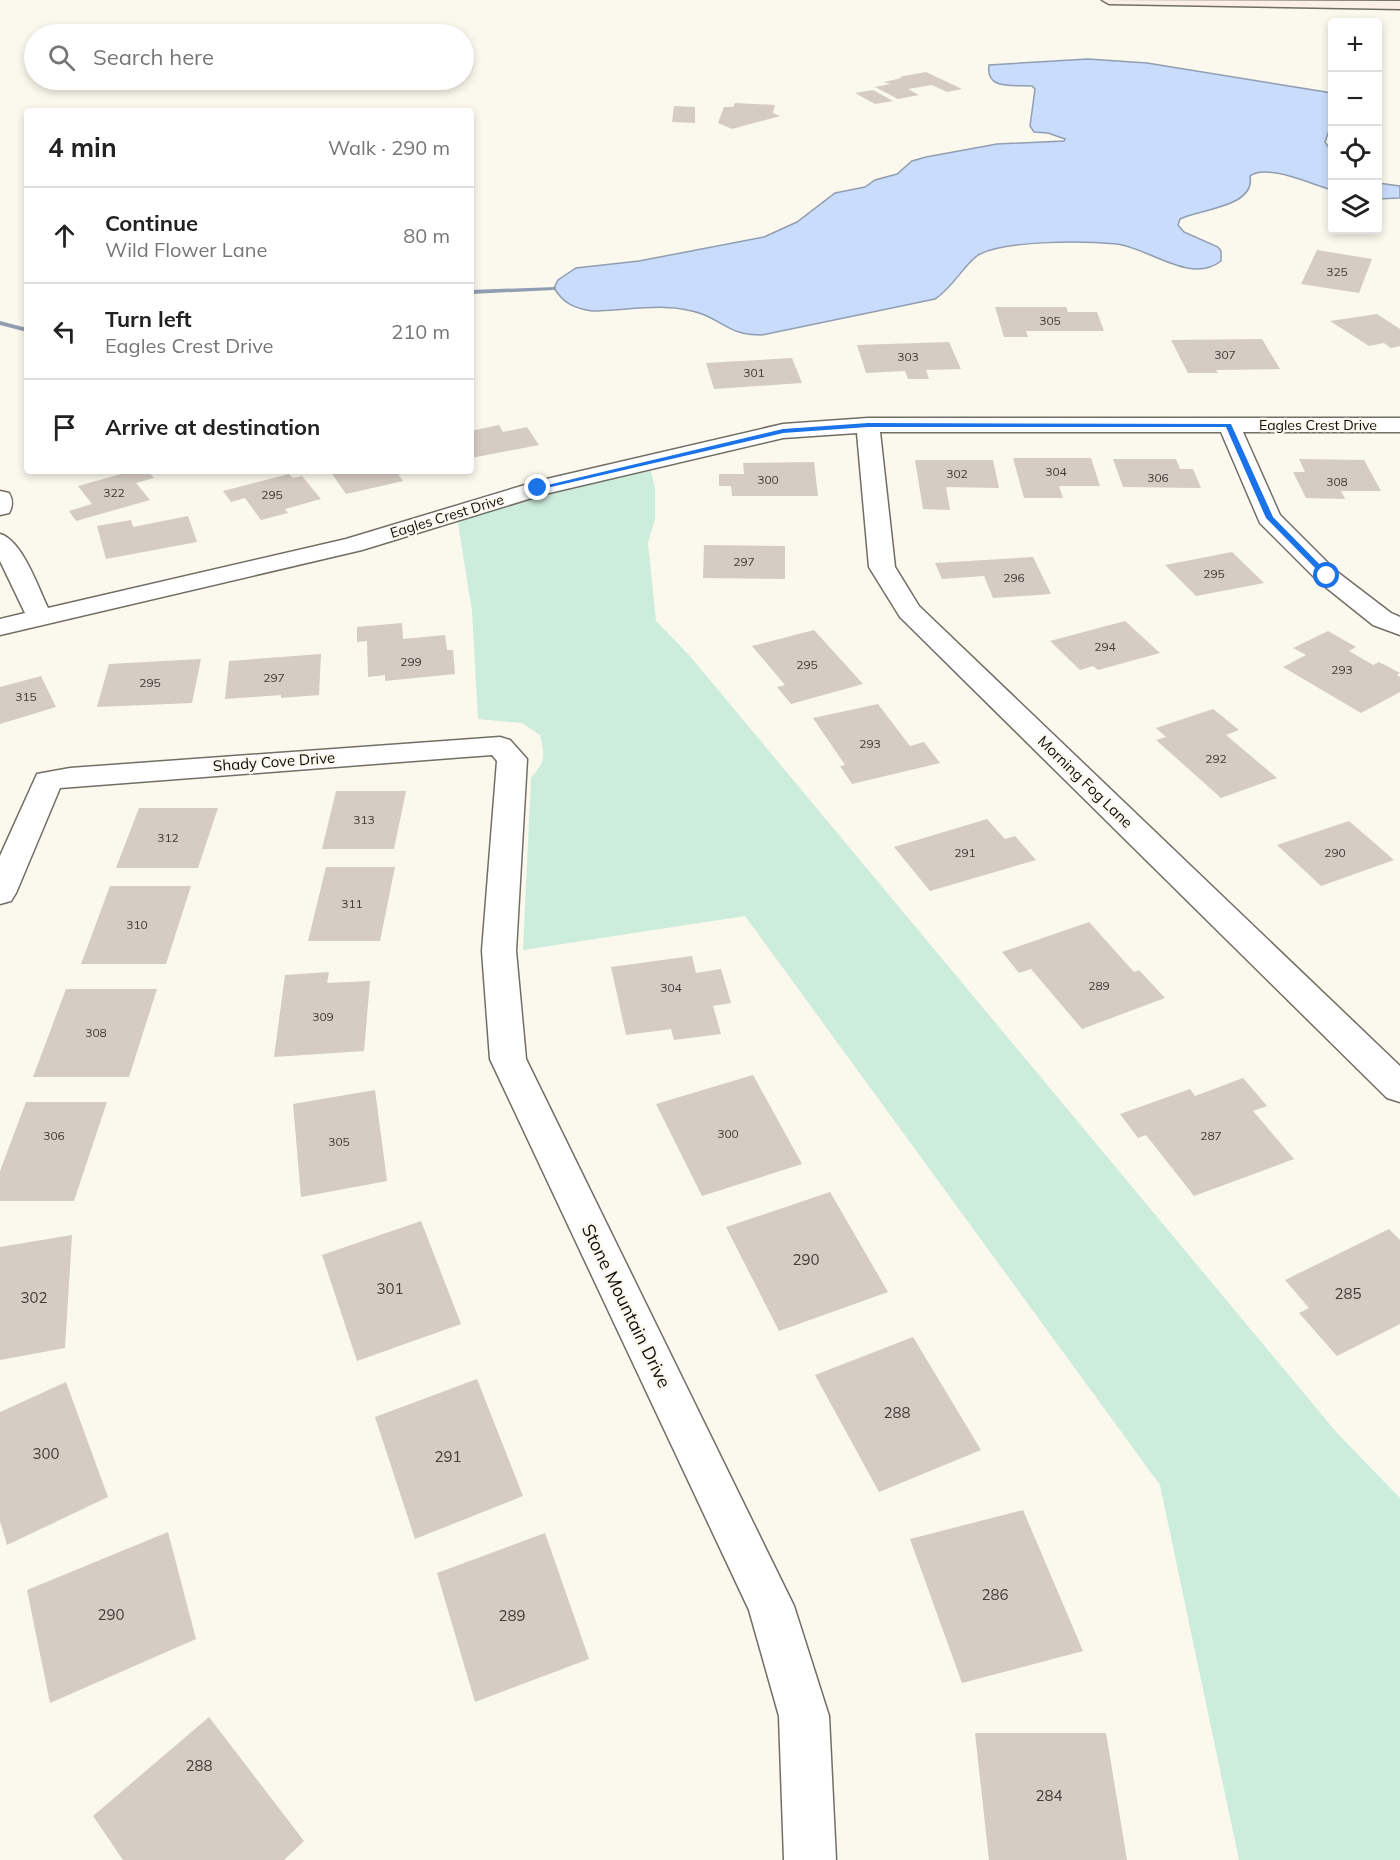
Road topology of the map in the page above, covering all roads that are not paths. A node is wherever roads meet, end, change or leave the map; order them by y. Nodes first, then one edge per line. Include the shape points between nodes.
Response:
1 (1110, 0) edge
2 (1400, 5) edge
3 (868, 425) junction
4 (1229, 425) junction
5 (1400, 425) edge
6 (0, 498) edge
7 (0, 508) edge
8 (0, 542) edge
9 (40, 618) junction
10 (0, 627) edge
11 (1400, 627) edge
12 (500, 746) joint
13 (0, 893) edge
14 (1400, 1088) edge
15 (810, 1860) edge

1 - 2 street
3 - 4 street, Eagles Crest Drive
3 - 9 street, Eagles Crest Drive via 783,431 538,488 353,544
3 - 14 street, Morning Fog Lane via 882,567 909,611
4 - 5 street, Eagles Crest Drive
4 - 11 street via 1269,518 1327,576 1382,619
6 - 7 street
8 - 9 street
9 - 10 street, Eagles Crest Drive
12 - 13 street, Shady Cove Drive via 48,781
12 - 15 street, Stone Mountain Drive via 512,759 500,951 508,1059 771,1606 804,1716

